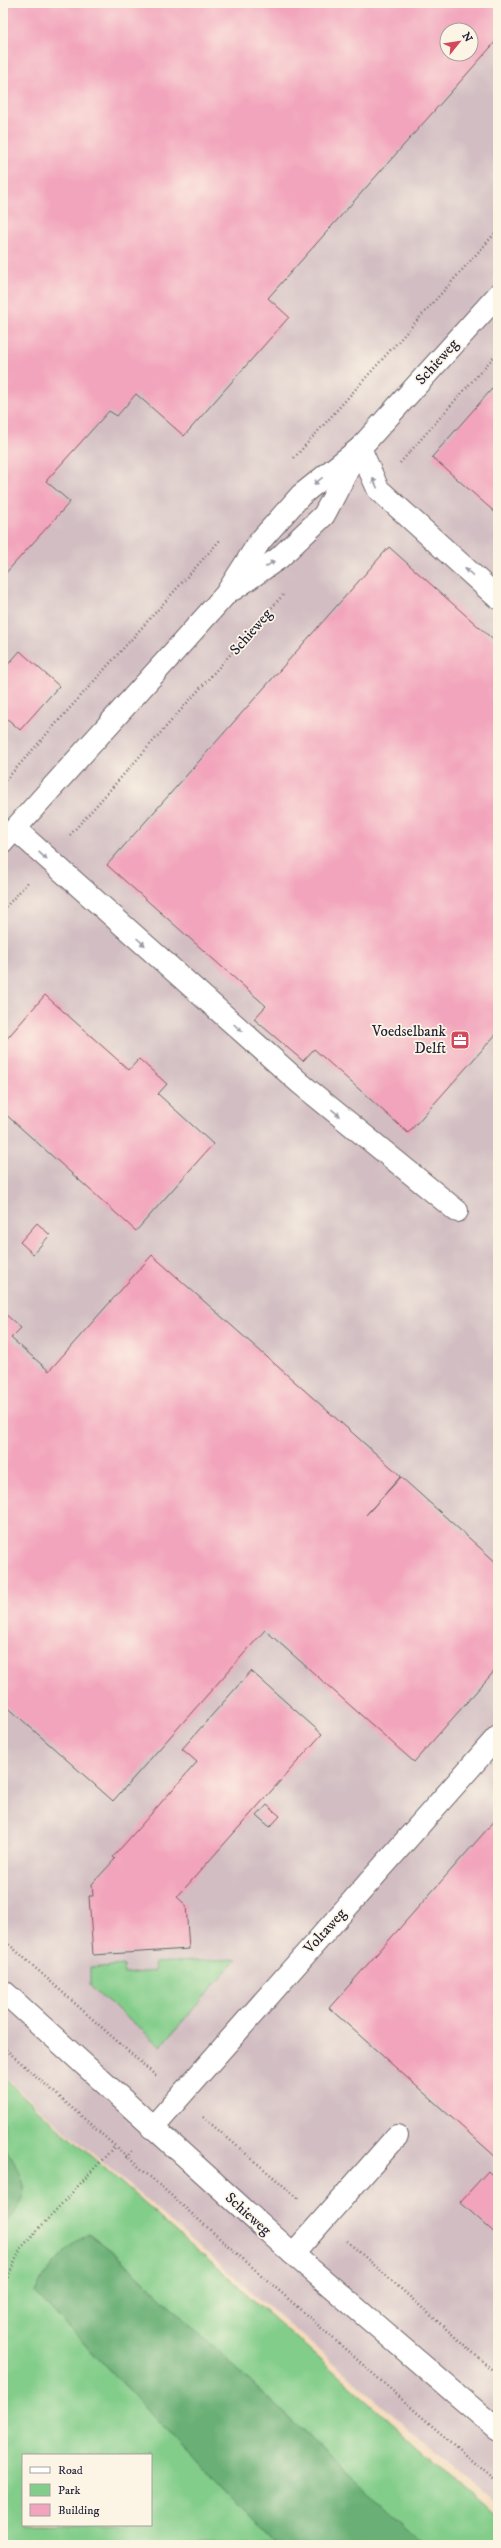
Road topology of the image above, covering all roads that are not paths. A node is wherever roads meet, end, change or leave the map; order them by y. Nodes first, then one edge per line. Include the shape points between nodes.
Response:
1 (498, 295) edge
2 (360, 448) junction
3 (226, 594) junction
4 (498, 598) edge
5 (9, 836) edge
6 (457, 1211) dead end
7 (498, 1736) edge
8 (3, 1991) edge
9 (152, 2128) junction
10 (397, 2136) dead end
11 (293, 2254) junction
12 (498, 2430) edge

1 - 2 street, Schieweg
2 -> 3 street, Schieweg via 301,495 260,542
3 -> 2 street, Schieweg via 279,558 324,515
4 -> 2 street via 378,489
3 - 5 street, Schieweg
5 -> 6 street via 48,860 301,1084
7 - 9 street, Voltaweg
8 - 9 street, Schieweg
9 - 11 street, Schieweg
10 - 11 street
11 - 12 street, Schieweg

